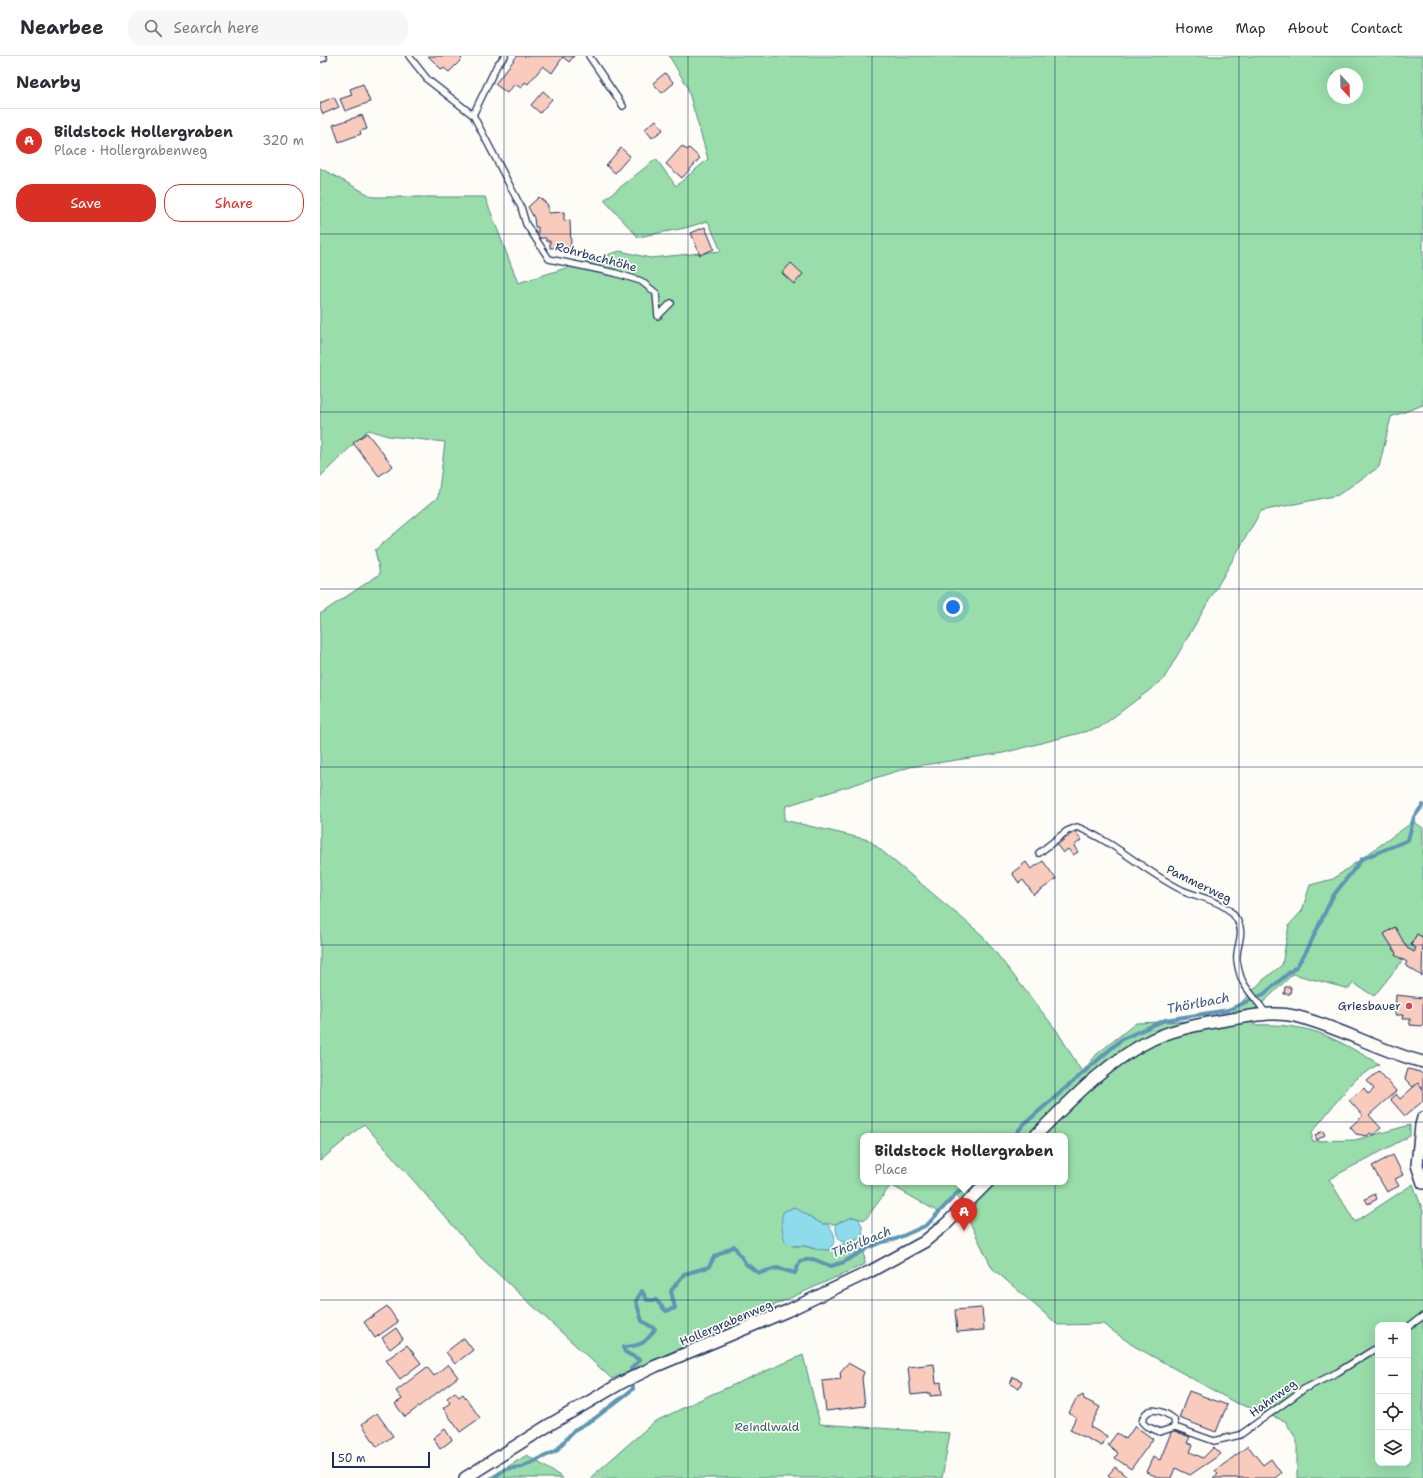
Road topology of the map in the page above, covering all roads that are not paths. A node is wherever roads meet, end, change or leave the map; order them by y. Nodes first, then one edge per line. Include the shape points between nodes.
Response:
1 (409, 56) edge
2 (505, 56) edge
3 (589, 56) edge
4 (623, 106) dead end
5 (474, 115) junction
6 (671, 303) dead end
7 (1039, 853) dead end
8 (1266, 1014) junction
9 (1423, 1062) edge
10 (1423, 1118) edge
11 (1038, 1133) edge
12 (1423, 1182) edge
13 (985, 1185) edge
14 (1423, 1316) edge
15 (1411, 1325) edge
16 (1375, 1349) edge
17 (1175, 1427) junction
18 (466, 1478) edge

1 - 5 lane, Rohrbachhöhe via 428,80
2 - 5 lane via 497,65
3 - 4 lane
5 - 6 lane, Rohrbachhöhe via 521,207 526,224 549,259 641,281 656,293 658,316
7 - 8 lane, Pammerweg via 1067,831 1077,828 1119,849 1182,890 1229,909 1241,928 1237,960 1242,981 1260,1002
8 - 9 street via 1294,1016 1324,1024 1404,1057
8 - 11 street via 1183,1029 1126,1054 1083,1087
10 - 12 street via 1418,1165
13 - 18 street, Hollergrabenweg via 924,1242 871,1271 787,1311 623,1382
14 - 15 lane
16 - 17 lane, Hahnweg via 1304,1389 1240,1435 1214,1441
17 - 17 lane, Hahnweg via 1160,1432 1142,1422 1149,1411 1159,1410 1174,1419

